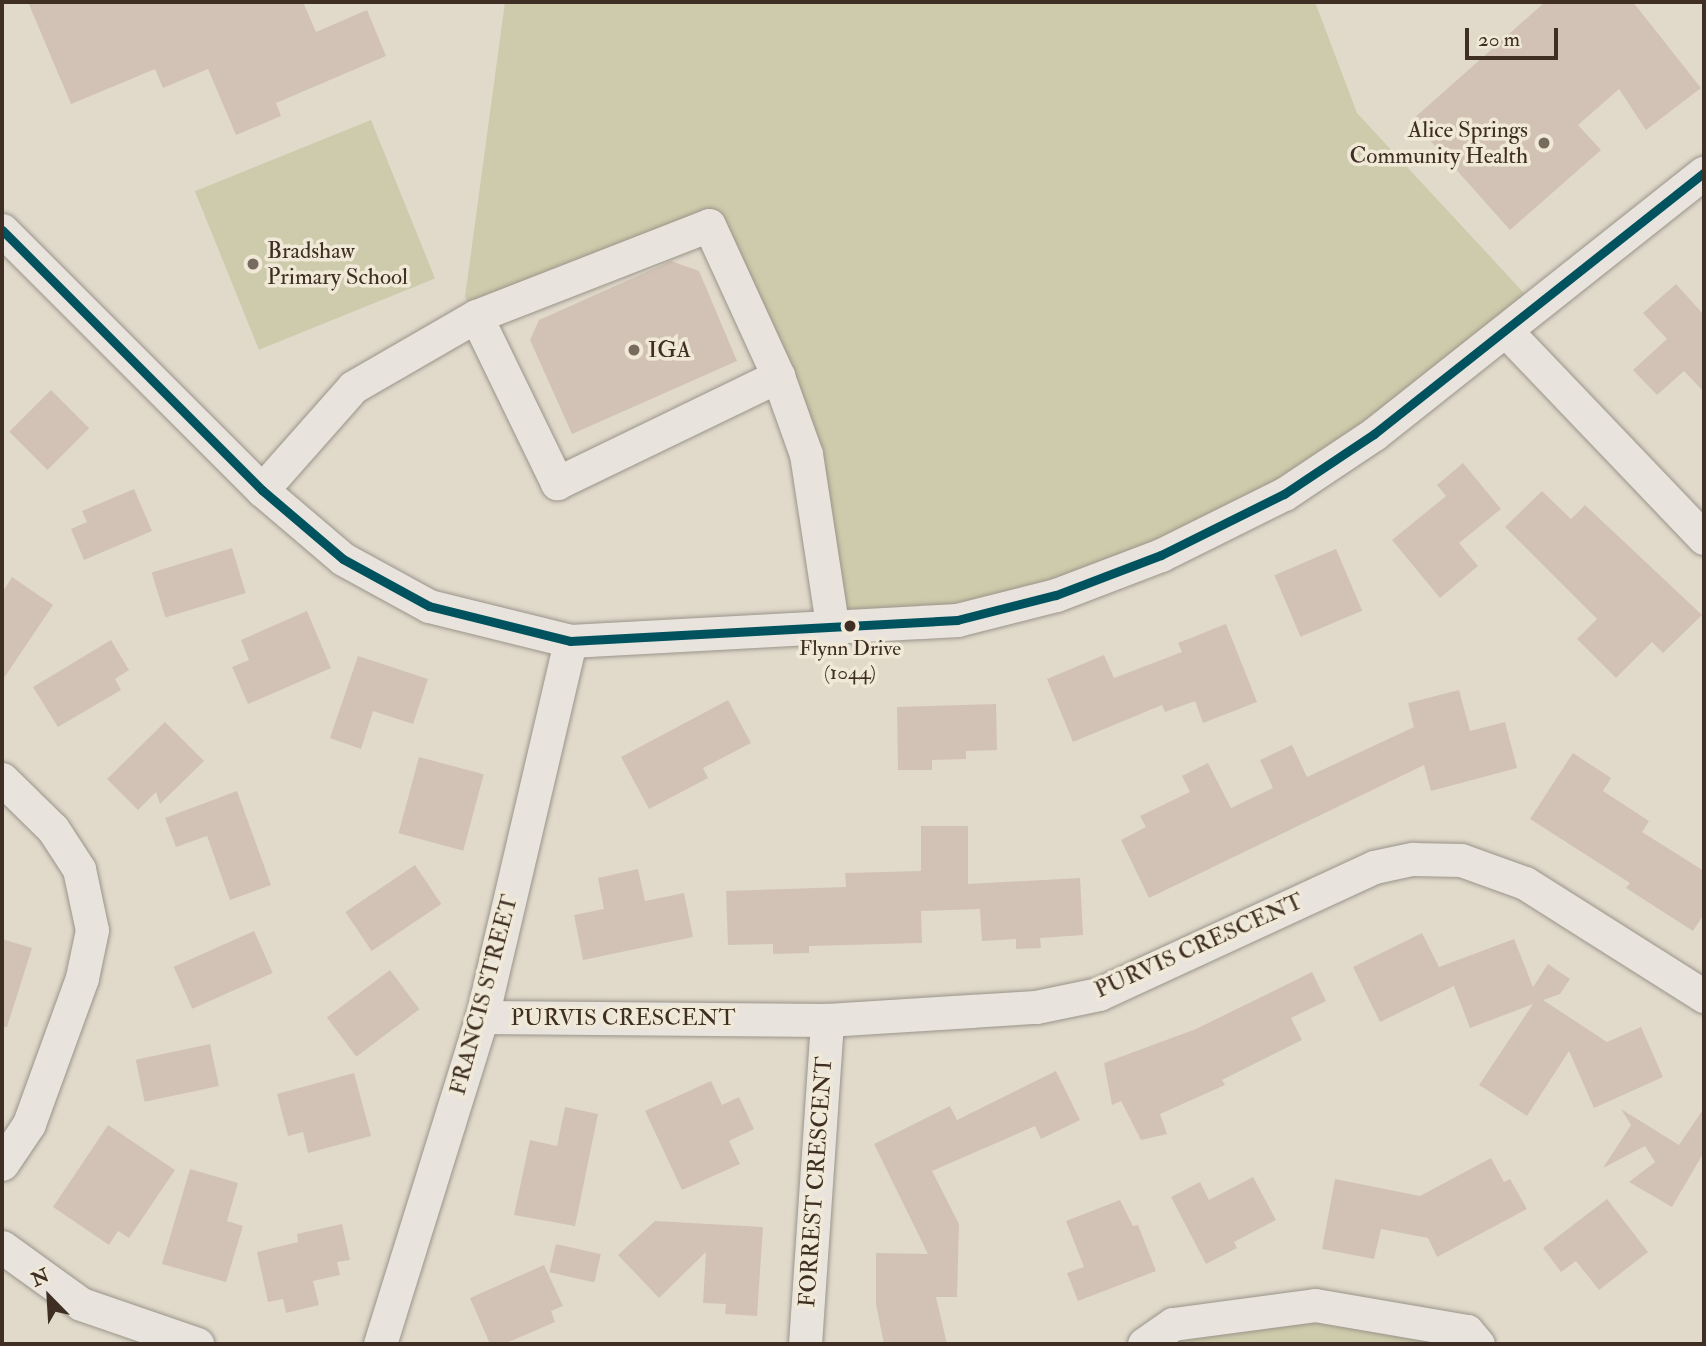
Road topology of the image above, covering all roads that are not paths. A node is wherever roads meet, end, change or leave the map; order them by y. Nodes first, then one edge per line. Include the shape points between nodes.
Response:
1 (1704, 172) edge
2 (2, 230) edge
3 (476, 316) junction
4 (1507, 332) junction
5 (778, 376) junction
6 (262, 491) junction
7 (1704, 538) edge
8 (832, 630) junction
9 (570, 641) junction
10 (2, 779) edge
11 (1704, 996) edge
12 (482, 1017) junction
13 (827, 1020) junction
14 (2, 1164) edge
15 (2, 1247) edge
16 (197, 1344) edge
17 (380, 1344) edge
18 (805, 1344) edge
19 (1144, 1344) edge
20 (1478, 1344) edge

1 - 4 street
2 - 6 street
3 - 5 street via 709,225
3 - 5 street via 557,483
3 - 6 street via 354,387
4 - 7 street
4 - 8 street via 1374,434 1284,494 1161,555 1056,594 957,620
5 - 8 street via 806,454
6 - 9 street via 343,559 429,606
8 - 9 street
9 - 12 street, FRANCIS STREET
10 - 14 street via 53,830 79,869 92,930 82,978 29,1125
11 - 13 street, PURVIS CRESCENT via 1525,883 1461,860 1413,859 1374,867 1100,995 1036,1007
12 - 13 street, PURVIS CRESCENT
12 - 17 street, FRANCIS STREET
13 - 18 street, FORREST CRESCENT
15 - 16 street via 81,1304
19 - 20 street via 1174,1324 1315,1305 1467,1331

